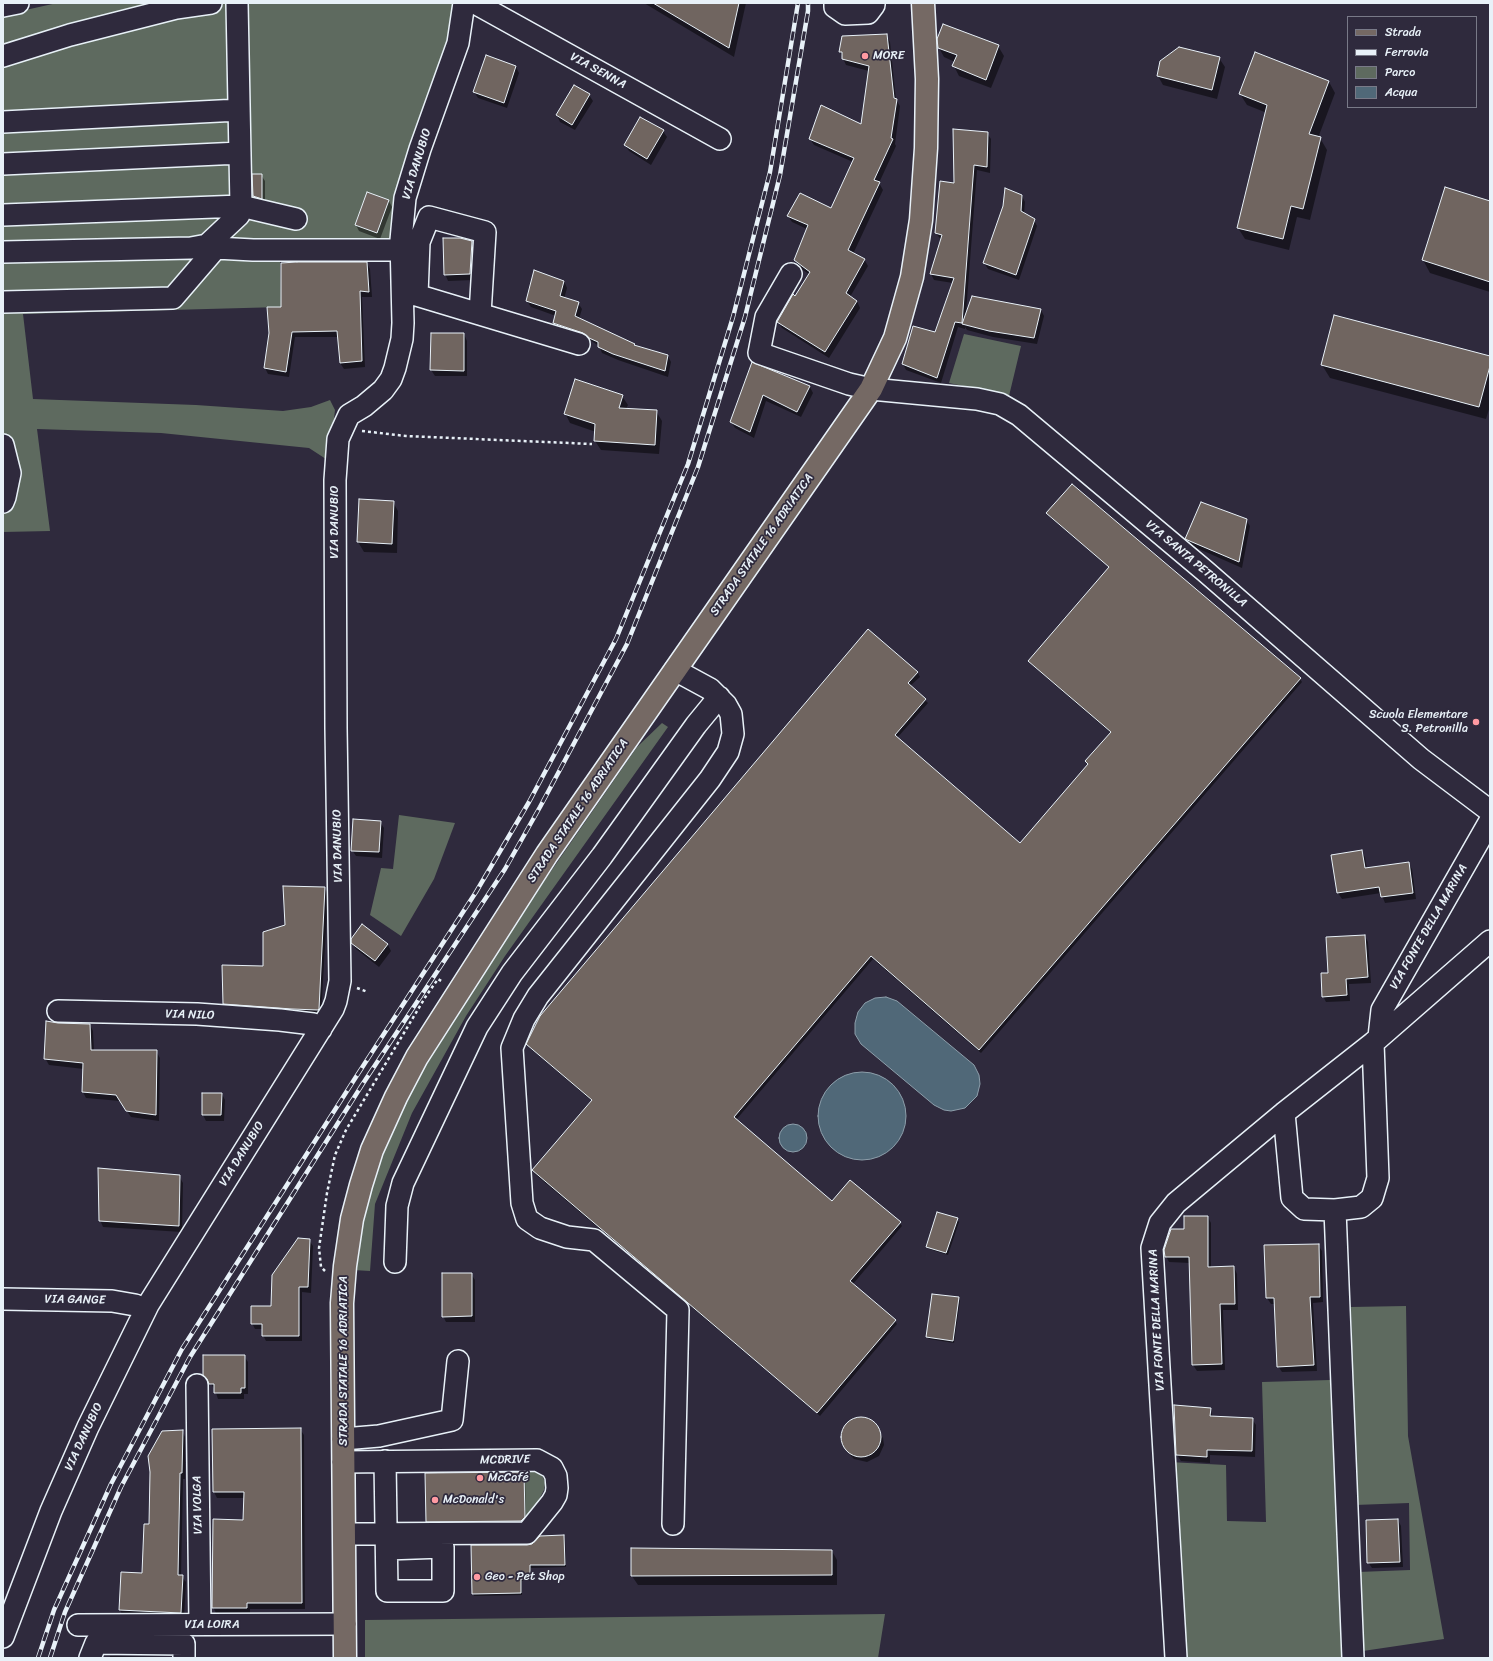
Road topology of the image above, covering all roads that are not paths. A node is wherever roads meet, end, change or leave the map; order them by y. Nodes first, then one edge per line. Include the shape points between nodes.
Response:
1 (18, 3) edge
2 (210, 3) edge
3 (237, 3) edge
4 (464, 3) edge
5 (475, 3) edge
6 (835, 3) edge
7 (874, 3) edge
8 (922, 3) edge
9 (3, 6) edge
10 (3, 56) edge
11 (239, 110) junction
12 (3, 122) edge
13 (720, 139) dead end
14 (240, 152) junction
15 (3, 164) edge
16 (241, 206) junction
17 (3, 215) edge
18 (296, 219) dead end
19 (401, 250) junction
20 (3, 252) edge
21 (791, 274) dead end
22 (410, 293) junction
23 (3, 302) edge
24 (480, 314) junction
25 (579, 344) dead end
26 (871, 389) junction
27 (3, 445) edge
28 (3, 502) edge
29 (675, 670) junction
30 (719, 697) junction
31 (1490, 811) edge
32 (1490, 821) edge
33 (1490, 941) edge
34 (58, 1011) dead end
35 (321, 1028) junction
36 (1376, 1040) junction
37 (1284, 1113) junction
38 (1335, 1210) junction
39 (395, 1262) dead end
40 (3, 1299) edge
41 (145, 1310) junction
42 (458, 1361) dead end
43 (197, 1385) dead end
44 (343, 1439) junction
45 (385, 1461) junction
46 (343, 1462) junction
47 (673, 1524) dead end
48 (344, 1534) junction
49 (387, 1541) junction
50 (200, 1624) junction
51 (345, 1624) junction
52 (78, 1625) dead end
53 (3, 1637) edge
54 (90, 1658) edge
55 (184, 1658) edge
56 (345, 1658) edge
57 (1176, 1658) edge
58 (1353, 1658) edge

1 - 9 street
2 - 10 street via 176,8
3 - 11 street
4 - 19 street, VIA DANUBIO via 458,43 405,198
5 - 13 street, VIA SENNA
6 - 7 street via 835,7 845,14 868,13
8 - 26 main road, STRADA STATALE 16 ADRIATICA via 927,79 926,148 920,220 912,277 895,338
11 - 12 street
11 - 14 street
14 - 15 street
14 - 16 street
16 - 17 street
16 - 18 street
16 - 20 street via 239,215 207,245 191,248
19 - 22 street, VIA DANUBIO
19 - 23 street via 216,248 173,298
21 - 26 street, VIA SANTA PETRONILLA via 766,318 759,353
22 - 24 street
22 - 24 street via 419,242 429,217 485,232
22 - 35 street, VIA DANUBIO via 396,368 391,379 375,396 349,415 338,439 335,480 340,981 333,1009
24 - 25 street
26 - 29 main road, STRADA STATALE 16 ADRIATICA
26 - 31 street, VIA SANTA PETRONILLA via 1000,404 1019,415 1205,571 1421,759
27 - 28 street via 10,473
29 - 30 street via 702,684
29 - 44 main road, STRADA STATALE 16 ADRIATICA via 552,848 443,1015 410,1070 379,1134 357,1199 345,1266 342,1303
30 - 39 street via 512,973 477,1027 403,1183 397,1206
30 - 47 street via 731,714 733,734 728,752 710,779 538,996 524,1019 512,1048 522,1204 527,1219 540,1228 568,1237 594,1240 678,1310
32 - 36 street, VIA FONTE DELLA MARINA via 1382,1010
33 - 36 street, VIA FONTE DELLA MARINA
34 - 35 street, VIA NILO via 197,1014 280,1020 313,1024
35 - 41 street, VIA DANUBIO
36 - 37 street, VIA FONTE DELLA MARINA
36 - 38 street via 1378,1178 1372,1198 1361,1207
37 - 38 street via 1292,1198 1304,1209
37 - 57 street, VIA FONTE DELLA MARINA via 1176,1203 1160,1223 1152,1248
38 - 58 street
40 - 41 street, VIA GANGE via 112,1301 135,1305
41 - 53 street, VIA DANUBIO via 88,1427 51,1511
42 - 44 street via 452,1420 379,1436
43 - 50 street, VIA VOLGA
44 - 46 main road, STRADA STATALE 16 ADRIATICA
45 - 46 street, MCDRIVE
45 - 49 street
45 - 49 street, MCDRIVE via 537,1460 552,1468 556,1476 556,1495 527,1533
46 - 48 main road, STRADA STATALE 16 ADRIATICA
48 - 49 street
48 - 51 main road, STRADA STATALE 16 ADRIATICA
50 - 51 street, VIA LOIRA
50 - 52 street, VIA LOIRA
51 - 56 main road, STRADA STATALE 16 ADRIATICA
54 - 55 street via 96,1643 184,1644

